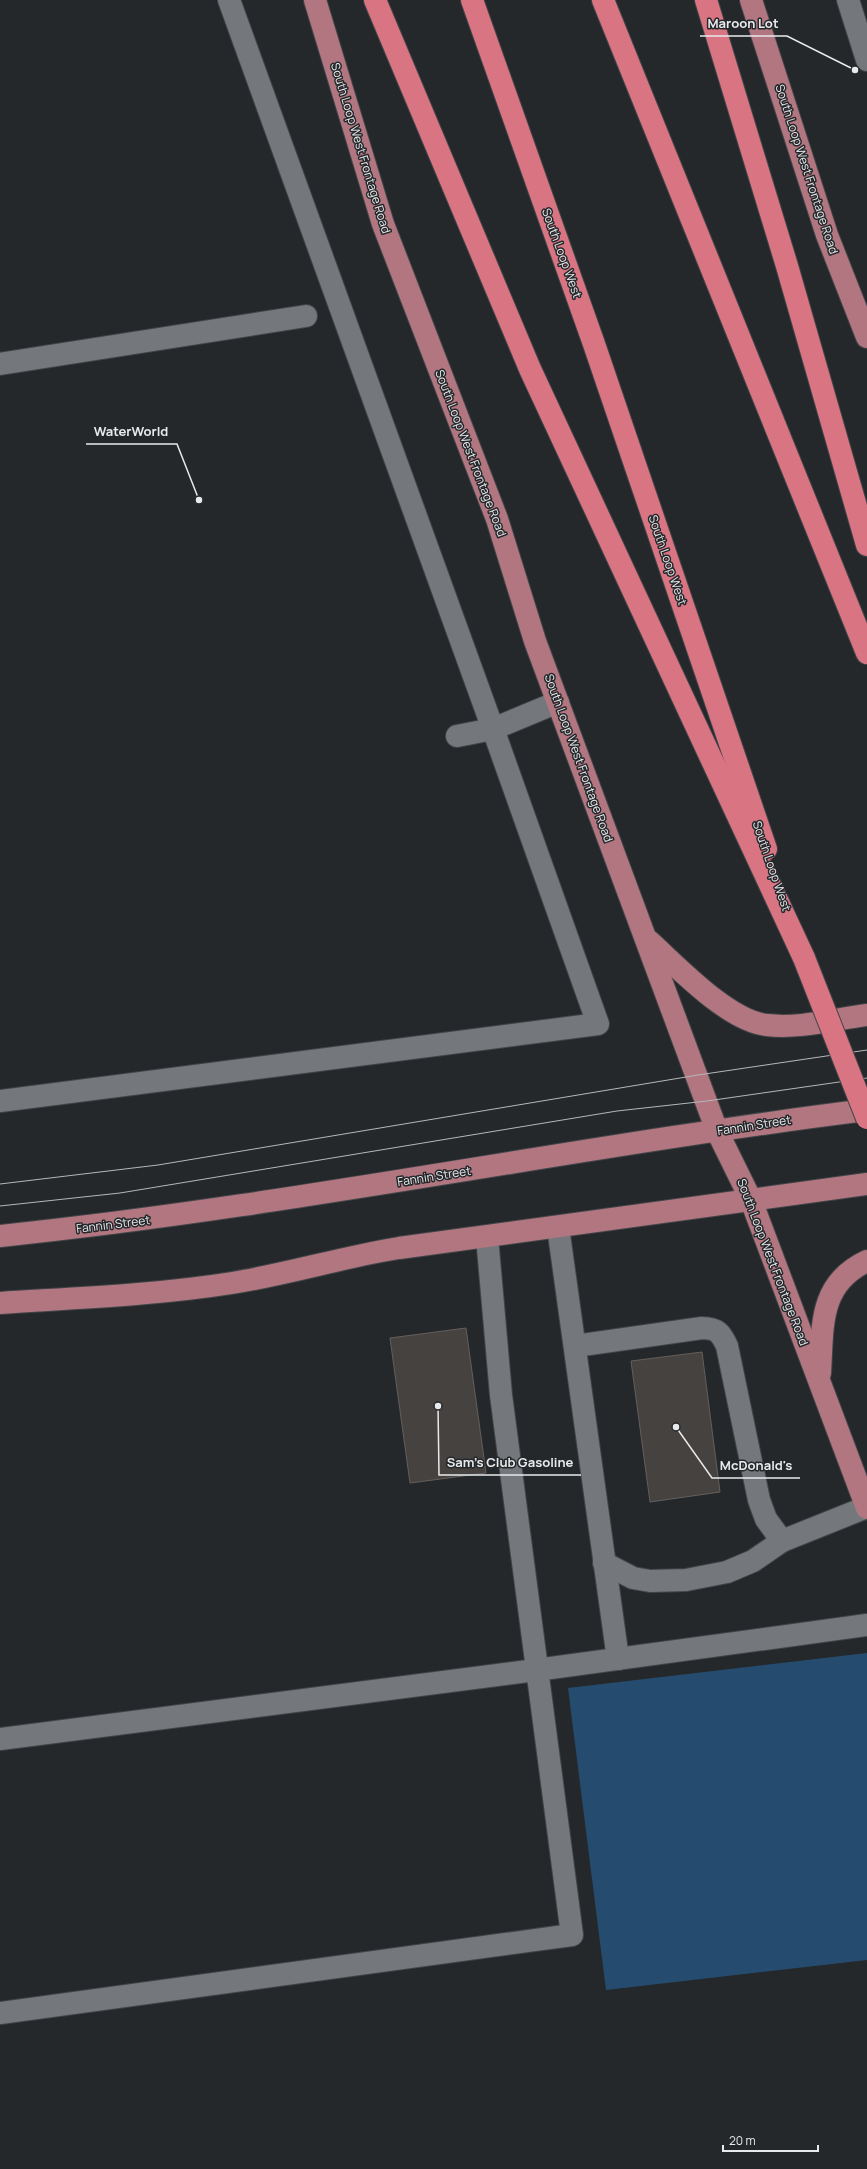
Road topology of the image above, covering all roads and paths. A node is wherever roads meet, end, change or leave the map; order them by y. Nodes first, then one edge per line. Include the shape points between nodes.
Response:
1 (229, 0) edge
2 (315, 0) edge
3 (375, 0) edge
4 (472, 0) edge
5 (603, 0) edge
6 (706, 0) edge
7 (751, 0) edge
8 (848, 0) edge
9 (867, 60) edge
10 (306, 316) dead end
11 (867, 337) edge
12 (0, 364) edge
13 (867, 545) edge
14 (867, 653) edge
15 (558, 702) junction
16 (493, 729) junction
17 (457, 736) dead end
18 (646, 939) junction
19 (804, 958) junction
20 (867, 1015) edge
21 (0, 1101) edge
22 (867, 1110) edge
23 (867, 1118) edge
24 (717, 1131) junction
25 (867, 1184) edge
26 (751, 1200) junction
27 (558, 1226) junction
28 (0, 1236) edge
29 (487, 1237) junction
30 (867, 1261) edge
31 (0, 1303) edge
32 (574, 1346) junction
33 (819, 1382) junction
34 (867, 1508) edge
35 (782, 1541) junction
36 (604, 1563) junction
37 (867, 1625) edge
38 (618, 1659) junction
39 (536, 1670) junction
40 (0, 1739) edge
41 (0, 2013) edge

1 - 16 lane
2 - 15 main road, South Loop West Frontage Road via 383,224 497,519 535,641
3 - 19 highway via 530,369
4 - 19 highway, South Loop West via 597,352
5 - 14 highway
6 - 13 highway via 787,266
7 - 11 main road, South Loop West Frontage Road via 827,235
8 - 9 lane
10 - 12 lane
15 - 16 lane
15 - 18 main road, South Loop West Frontage Road
16 - 17 lane
16 - 21 lane via 598,1024
18 - 20 main road via 723,1007 752,1021 784,1026
18 - 24 main road, South Loop West Frontage Road
19 - 23 highway, South Loop West, bridge
22 - 24 main road, Fannin Street
24 - 26 main road, South Loop West Frontage Road
24 - 28 main road, Fannin Street via 264,1203 98,1226
25 - 26 main road
26 - 27 main road
26 - 33 main road, South Loop West Frontage Road
27 - 29 main road
27 - 32 lane
29 - 31 main road via 362,1254 227,1284
29 - 39 lane via 501,1395
30 - 33 main road via 846,1275 835,1286 828,1299 823,1313
32 - 35 lane via 702,1328 712,1328 719,1332 727,1346 760,1500 766,1519
32 - 36 lane
33 - 34 main road, South Loop West Frontage Road
34 - 35 lane
35 - 36 lane via 753,1561 733,1569 686,1580 650,1581 633,1578
36 - 38 lane
37 - 38 lane
38 - 39 lane
39 - 40 lane
39 - 41 lane via 572,1935

